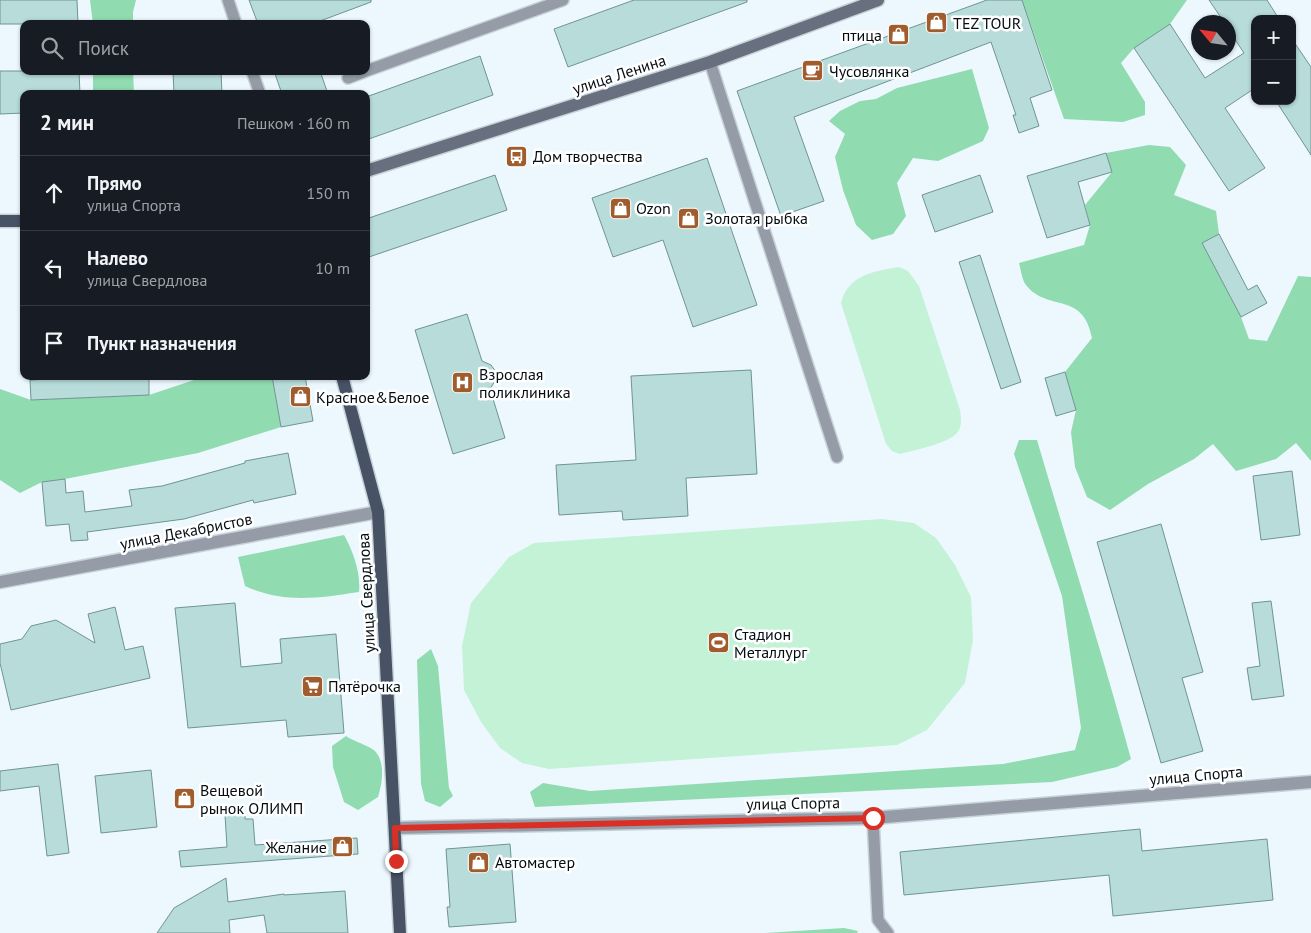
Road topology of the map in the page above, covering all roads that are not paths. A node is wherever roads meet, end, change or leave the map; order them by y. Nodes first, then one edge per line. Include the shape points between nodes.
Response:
1 (228, 0) edge
2 (563, 0) edge
3 (878, 0) edge
4 (235, 20) edge
5 (710, 62) junction
6 (370, 70) edge
7 (253, 75) edge
8 (356, 75) edge
9 (348, 78) dead end
10 (259, 90) edge
11 (370, 169) edge
12 (0, 221) edge
13 (20, 222) edge
14 (343, 380) edge
15 (837, 457) dead end
16 (378, 512) junction
17 (0, 582) edge
18 (1311, 782) edge
19 (873, 818) junction
20 (395, 828) junction
21 (400, 933) edge
22 (888, 933) edge

1 - 4 lane
2 - 6 lane
3 - 5 main road, улица Ленина
5 - 11 main road, улица Ленина
5 - 15 lane
7 - 10 lane
8 - 9 lane
12 - 13 main road
14 - 16 main road, улица Свердлова
16 - 17 street, улица Декабристов
16 - 20 main road, улица Свердлова
18 - 19 street, улица Спорта
19 - 20 street, улица Спорта
19 - 22 lane via 878,920
20 - 21 main road, улица Свердлова

